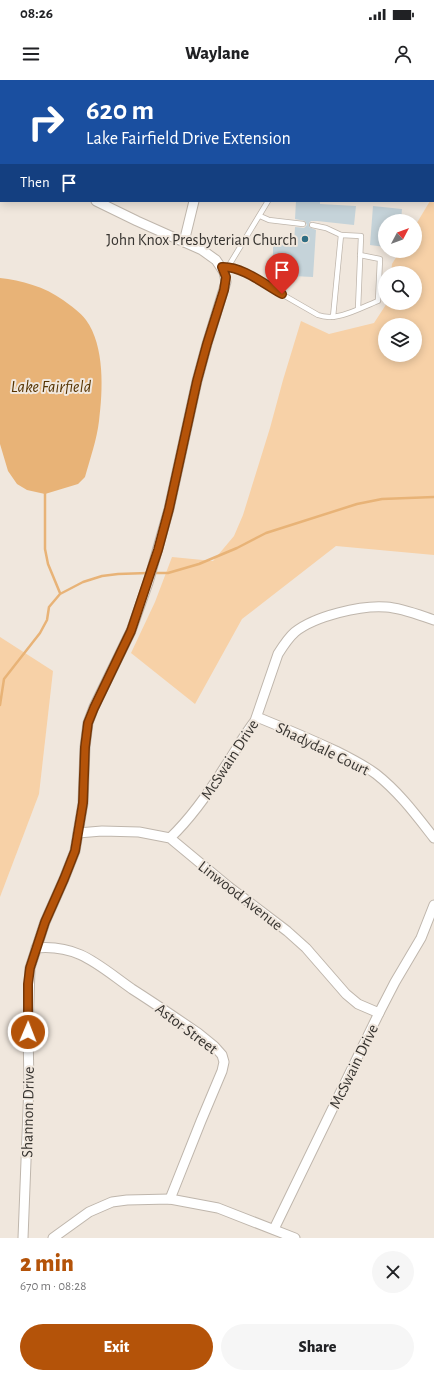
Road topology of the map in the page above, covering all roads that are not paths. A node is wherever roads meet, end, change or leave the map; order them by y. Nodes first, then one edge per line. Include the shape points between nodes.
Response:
1 (98, 202) edge
2 (194, 202) edge
3 (267, 202) edge
4 (260, 216) junction
5 (303, 224) dead end
6 (312, 224) dead end
7 (340, 235) junction
8 (184, 242) junction
9 (360, 255) junction
10 (225, 267) junction
11 (358, 309) junction
12 (332, 317) junction
13 (434, 620) edge
14 (257, 717) junction
15 (78, 834) junction
16 (170, 838) junction
17 (434, 838) edge
18 (434, 905) edge
19 (36, 948) junction
20 (379, 1013) junction
21 (170, 1199) junction
22 (274, 1229) junction
23 (23, 1238) edge
24 (53, 1238) edge
25 (296, 1238) edge

1 - 8 street
2 - 8 street
3 - 4 lane
4 - 5 lane via 269,220
4 - 10 lane
6 - 7 lane
7 - 9 lane via 361,236
7 - 12 lane
8 - 10 street via 212,256
9 - 11 lane
9 - 11 lane via 380,259 378,301
10 - 12 lane via 245,273 318,315
10 - 15 street, Shannon Drive via 224,290 199,374 169,509 148,583 131,631 88,723 83,803
11 - 12 lane
13 - 14 street, McSwain Drive via 393,608 373,606 336,614 300,629 289,638 278,654
14 - 16 street, McSwain Drive via 189,820
14 - 17 street, Shadydale Court via 307,737 376,774 407,804
15 - 16 street, Linwood Avenue via 102,831 140,832
15 - 19 street, Shannon Drive via 72,860
16 - 20 street, Linwood Avenue via 287,931 306,948 346,994 358,1004
18 - 20 street, McSwain Drive via 421,938
19 - 21 street, Astor Street via 68,950 90,959 198,1033 222,1055 222,1071
19 - 23 street, Shannon Drive via 28,984 29,1084
20 - 22 street, McSwain Drive
21 - 22 street via 218,1208
21 - 24 street via 112,1202 89,1212
22 - 25 street

